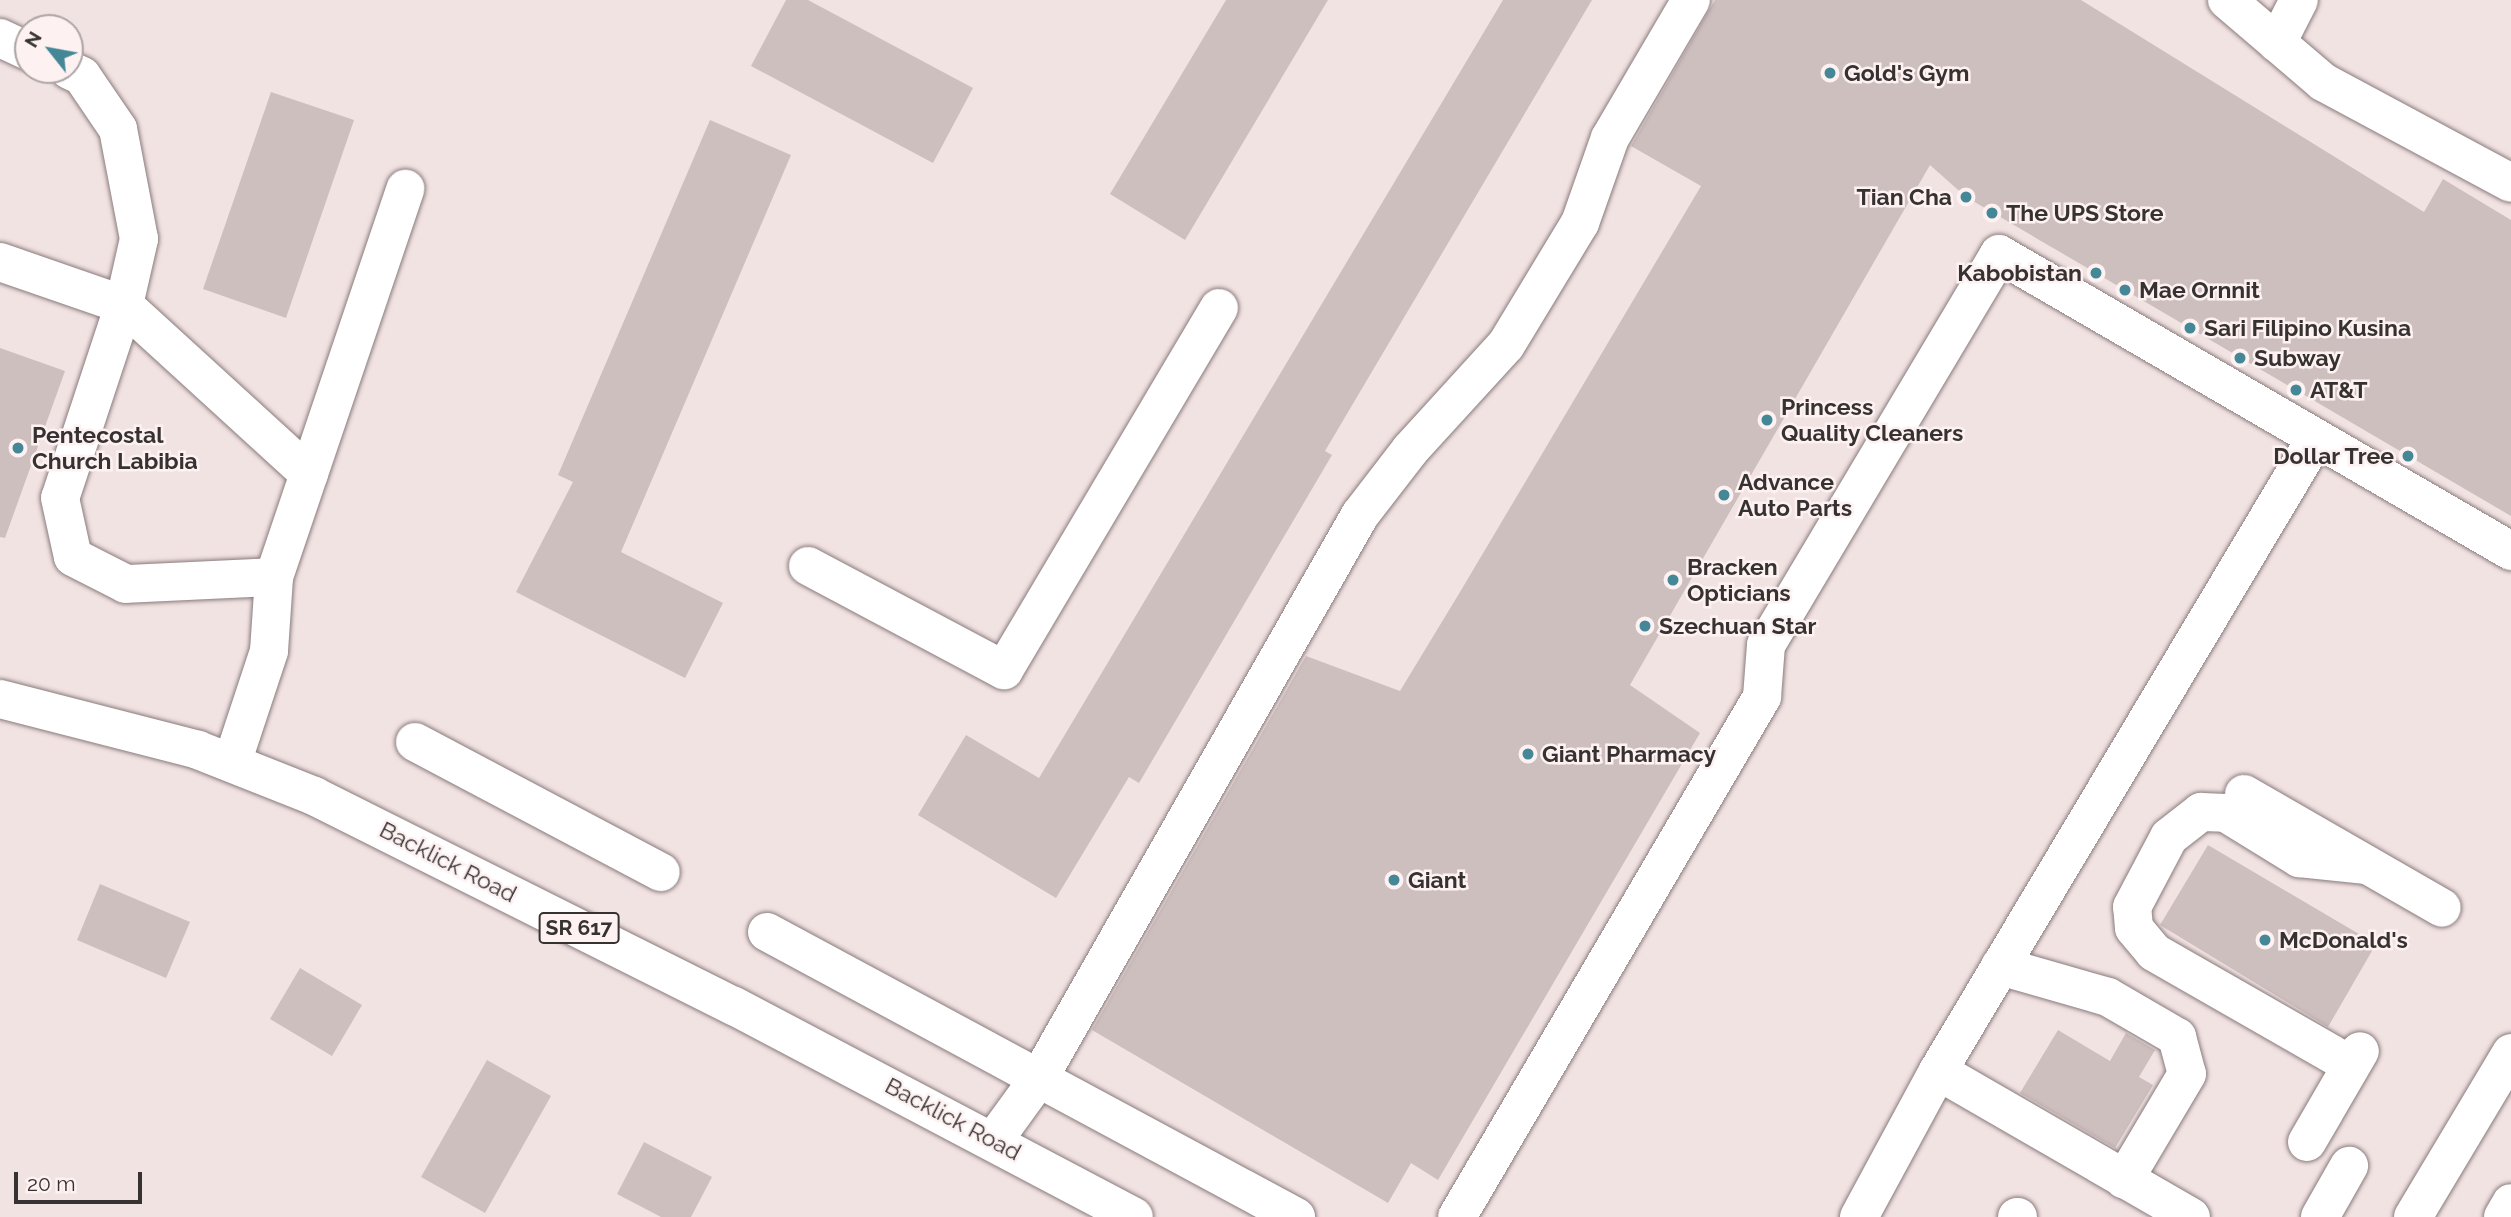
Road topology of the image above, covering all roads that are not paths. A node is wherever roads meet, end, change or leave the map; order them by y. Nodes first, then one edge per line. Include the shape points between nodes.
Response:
1 (1691, 0) edge
2 (2227, 0) edge
3 (2299, 0) edge
4 (2277, 43) junction
5 (84, 79) edge
6 (2511, 183) edge
7 (405, 188) dead end
8 (0, 262) edge
9 (124, 305) junction
10 (1219, 308) dead end
11 (2316, 438) junction
12 (309, 474) junction
13 (2511, 551) edge
14 (808, 566) dead end
15 (274, 577) junction
16 (0, 699) edge
17 (415, 742) dead end
18 (232, 763) junction
19 (2242, 793) dead end
20 (2367, 864) junction
21 (660, 872) dead end
22 (2442, 908) dead end
23 (767, 932) dead end
24 (2000, 966) junction
25 (2511, 1053) edge
26 (1938, 1070) junction
27 (1039, 1078) junction
28 (994, 1140) junction
29 (2307, 1142) dead end
30 (2349, 1166) dead end
31 (2124, 1180) junction
32 (2511, 1203) edge
33 (1134, 1217) edge
34 (1296, 1217) edge
35 (1457, 1217) edge
36 (1858, 1217) edge
37 (2191, 1217) edge
38 (2320, 1217) edge
39 (2413, 1217) edge
40 (2503, 1217) edge

1 - 27 main road via 1610,138 1580,223 1506,345 1410,450 1360,515
2 - 4 main road
3 - 4 main road
4 - 6 main road via 2323,82
5 - 9 main road via 118,129 139,239
7 - 12 main road
8 - 9 main road
9 - 12 main road
9 - 15 main road via 60,498 73,557 126,584
10 - 14 main road via 1004,670
11 - 13 main road
11 - 24 main road
11 - 35 main road via 1999,254 1766,645 1762,697
12 - 15 main road
15 - 18 main road via 268,651
16 - 18 main road, Backlick Road / SR 617 via 61,711
17 - 21 main road
18 - 28 main road, Backlick Road / SR 617 via 314,796
19 - 20 main road
20 - 22 main road
20 - 29 main road via 2299,858 2226,813 2201,812 2169,838 2132,907 2134,928 2154,952 2356,1058
23 - 27 main road
24 - 26 main road
24 - 31 main road via 2108,997 2177,1037 2187,1074
25 - 39 main road
26 - 31 main road
26 - 36 main road
27 - 28 main road
27 - 34 main road
28 - 33 main road, Backlick Road / SR 617
30 - 38 main road
31 - 37 main road
32 - 40 main road

